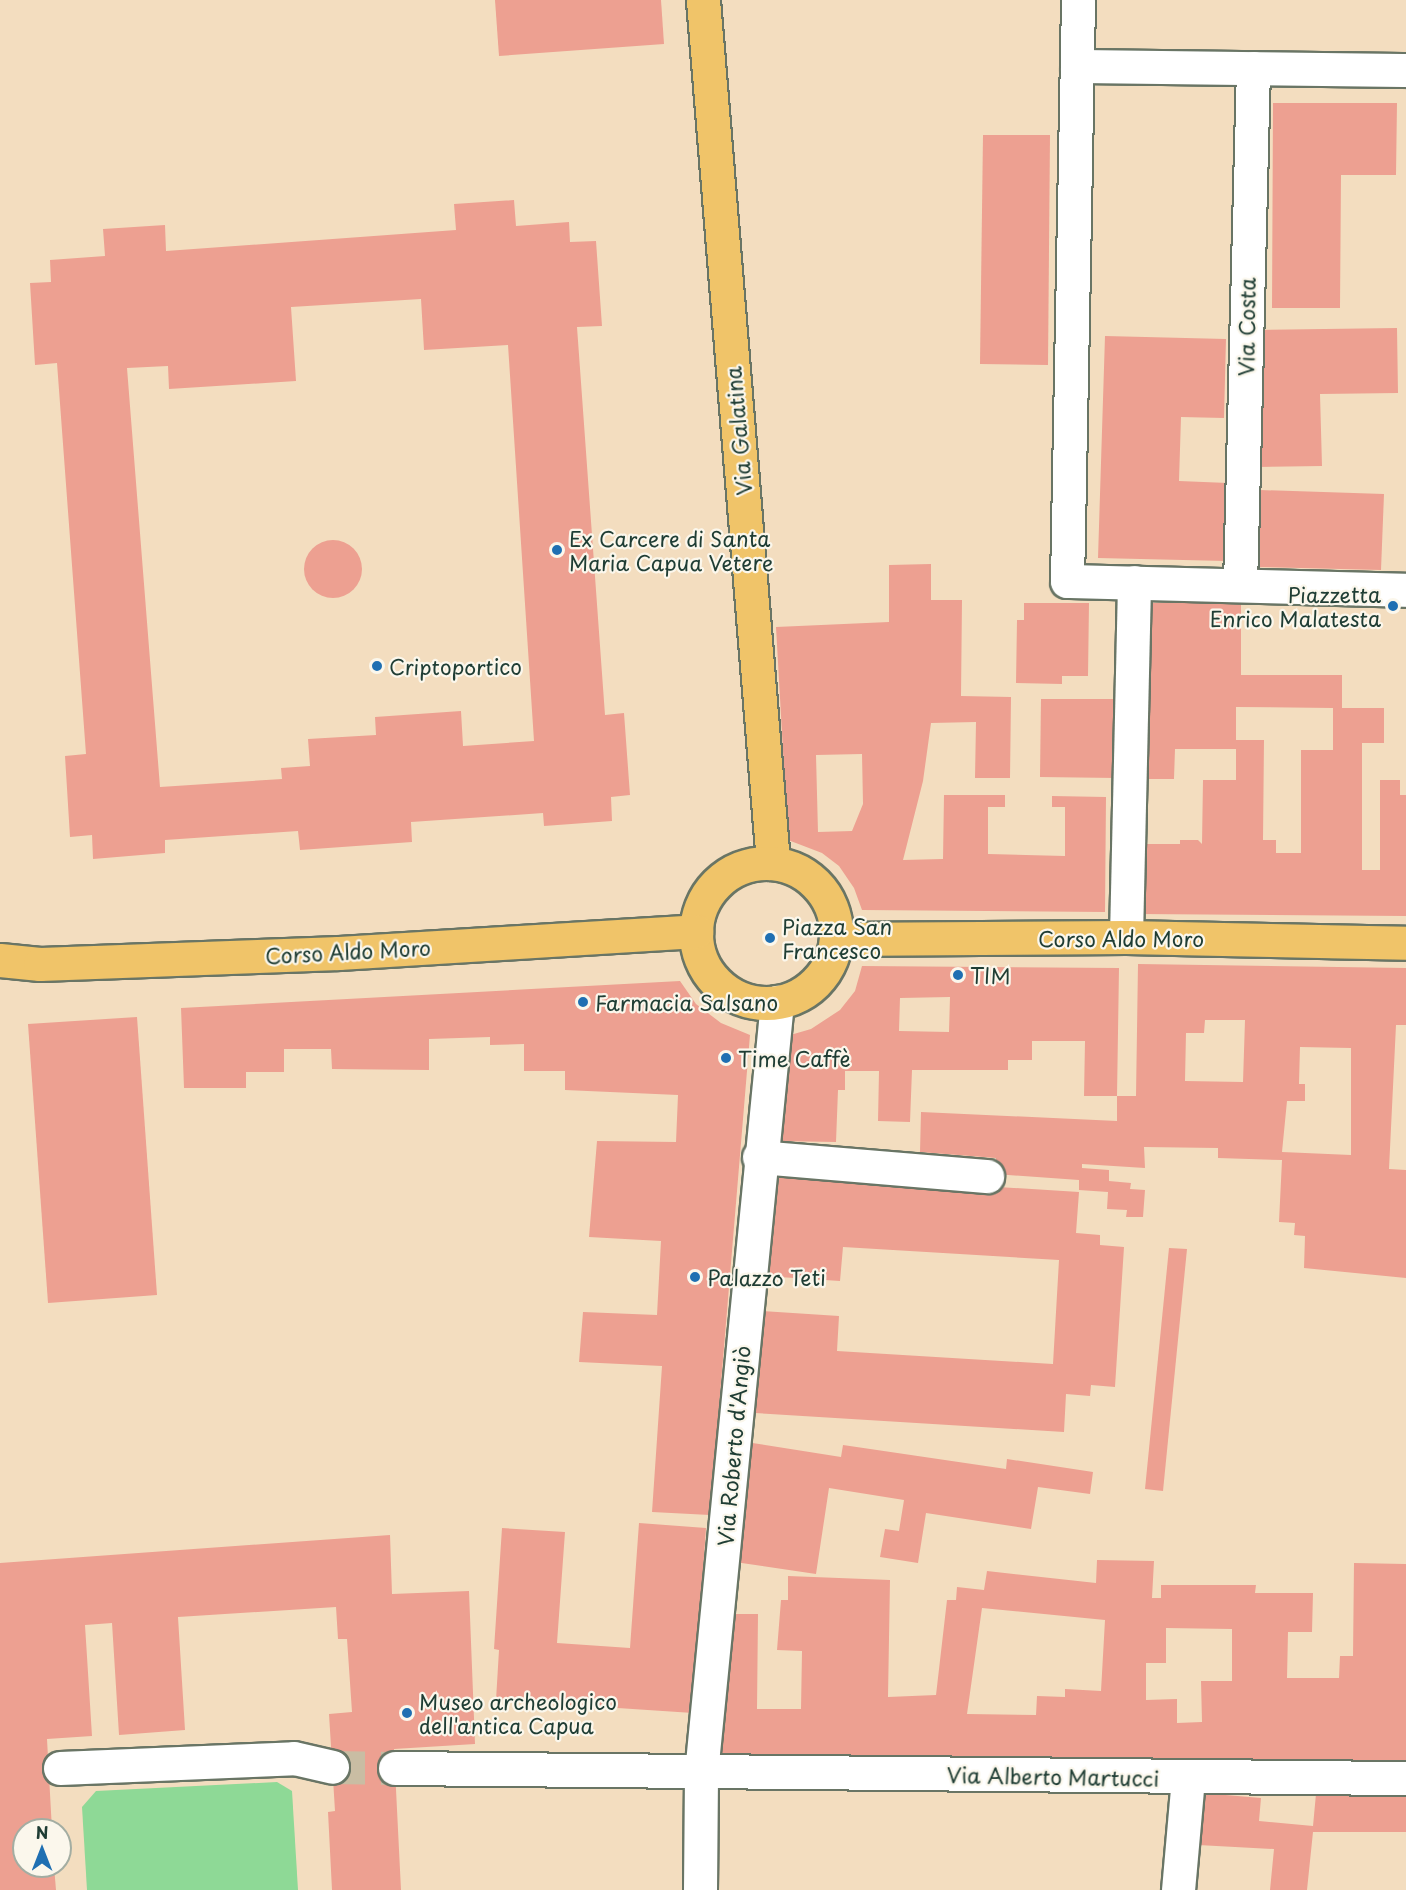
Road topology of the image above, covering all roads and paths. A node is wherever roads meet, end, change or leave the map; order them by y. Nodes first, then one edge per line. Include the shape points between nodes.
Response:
1 (704, 0) edge
2 (1078, 0) edge
3 (1077, 66) junction
4 (1253, 68) junction
5 (1406, 70) edge
6 (1134, 582) junction
7 (1240, 585) junction
8 (1406, 590) edge
9 (772, 863) junction
10 (696, 930) junction
11 (1126, 937) junction
12 (836, 939) junction
13 (1406, 943) edge
14 (0, 960) edge
15 (777, 1002) junction
16 (759, 1156) junction
17 (987, 1176) dead end
18 (332, 1767) tunnel mouth
19 (60, 1768) dead end
20 (395, 1768) tunnel mouth
21 (701, 1773) junction
22 (1188, 1778) junction
23 (1406, 1778) edge
24 (700, 1890) edge
25 (1178, 1890) edge

1 - 9 main road, Via Galatina
2 - 3 street
3 - 4 street
3 - 6 street via 1067,581
4 - 5 street
4 - 7 street, Via Costa
6 - 7 street
6 - 11 street
7 - 8 street
9 - 10 main road via 750,864 728,873 711,888 700,908
9 - 12 main road via 794,868 812,880 826,897 834,917
10 - 14 main road, Corso Aldo Moro via 339,953 40,964
10 - 15 main road via 698,951 719,985 737,996
11 - 12 main road, Corso Aldo Moro
11 - 13 main road, Corso Aldo Moro
12 - 15 main road via 830,961 818,980 799,994
15 - 16 street, Via Roberto d'Angiò
16 - 17 street
16 - 21 street, Via Roberto d'Angiò
18 - 19 street via 294,1758
20 - 21 street, Via Alberto Martucci
21 - 22 street, Via Alberto Martucci
21 - 24 street, Via Roberto d'Angiò
22 - 23 street, Via Alberto Martucci
22 - 25 street

